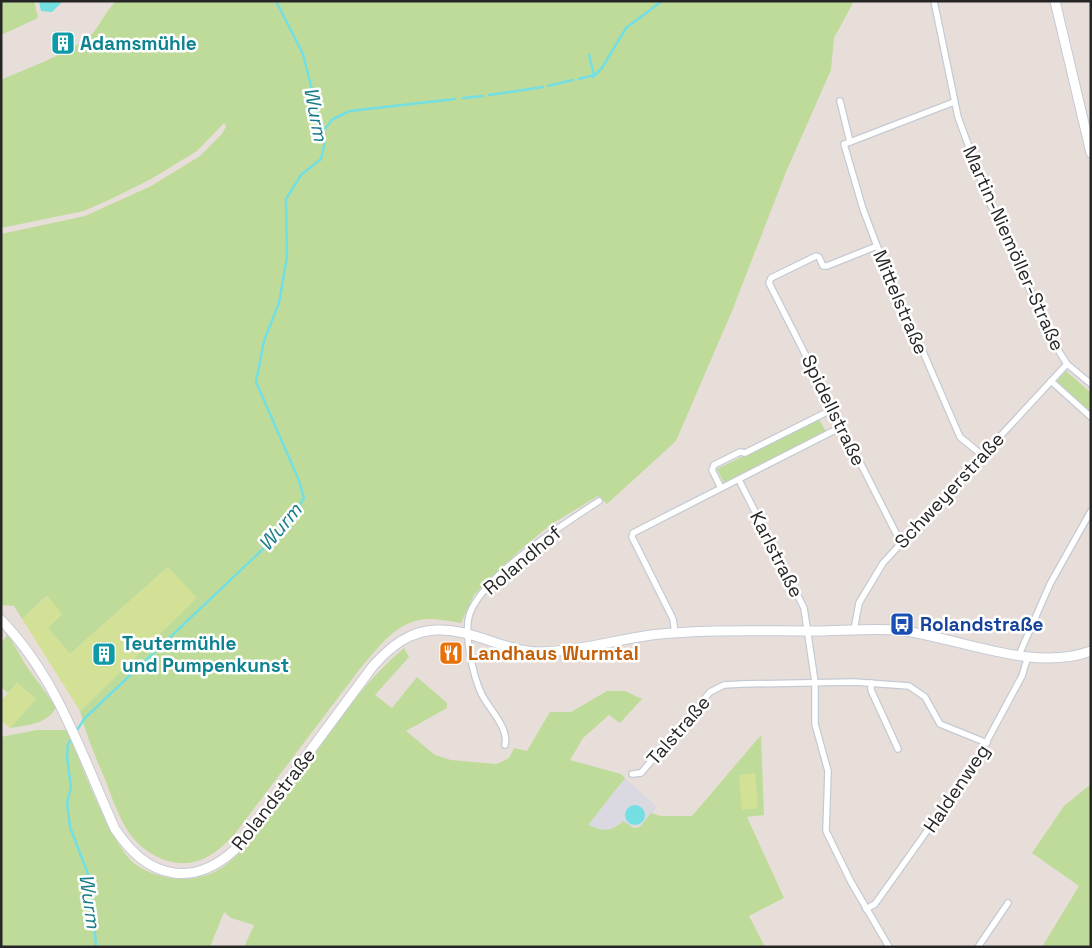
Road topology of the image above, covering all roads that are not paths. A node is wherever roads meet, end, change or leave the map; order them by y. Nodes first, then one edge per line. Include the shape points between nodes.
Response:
1 (934, 1) edge
2 (1055, 1) edge
3 (840, 101) dead end
4 (954, 102) junction
5 (850, 142) junction
6 (1091, 153) edge
7 (877, 246) junction
8 (1067, 364) junction
9 (1051, 381) junction
10 (1091, 384) edge
11 (833, 409) junction
12 (1091, 417) edge
13 (841, 427) junction
14 (982, 455) junction
15 (739, 480) junction
16 (721, 488) junction
17 (599, 502) dead end
18 (1091, 512) edge
19 (900, 542) junction
20 (1, 620) edge
21 (854, 630) junction
22 (808, 631) junction
23 (675, 633) junction
24 (469, 635) junction
25 (1091, 651) edge
26 (1023, 656) junction
27 (814, 682) junction
28 (871, 683) junction
29 (987, 743) junction
30 (505, 746) dead end
31 (898, 750) dead end
32 (632, 774) dead end
33 (1008, 903) dead end
34 (866, 908) junction
35 (887, 946) edge
36 (978, 947) edge

1 - 4 street, Martin-Niemöller-Straße
2 - 6 main road
3 - 5 street, Mittelstraße
4 - 5 street
4 - 8 street, Martin-Niemöller-Straße via 988,199 1056,348
5 - 7 street, Mittelstraße via 844,144
7 - 11 street, Spidellstraße via 827,266 823,266 816,256 771,278 769,283
7 - 14 street, Mittelstraße via 960,437
8 - 9 street, Schweyerstraße
8 - 10 street, Martin-Niemöller-Straße
9 - 12 street, Martin-Niemöller-Straße
9 - 14 street, Schweyerstraße
11 - 13 street, Spidellstraße
11 - 16 street via 714,465 712,470
13 - 15 street
13 - 19 street, Spidellstraße
14 - 19 street, Schweyerstraße
15 - 16 street
15 - 22 street, Karlstraße via 804,608
16 - 23 street via 633,533 632,537 672,619
17 - 24 street, Rolandhof via 546,537 478,596 471,611
18 - 26 street, Haldenweg via 1050,584
19 - 21 street, Schweyerstraße via 883,562 859,603
20 - 24 main road, Rolandstraße via 37,663 66,715 115,829 125,844 155,868 182,874 199,872 219,863 242,841 373,666 389,650 405,638 422,632 437,630
21 - 22 main road, Rolandstraße
21 - 26 main road, Rolandstraße via 924,634
22 - 23 main road, Rolandstraße
22 - 27 street, Karlstraße
23 - 24 main road, Rolandstraße via 569,651 538,652
24 - 30 street via 476,680 506,734
25 - 26 main road, Rolandstraße via 1050,659
26 - 29 street, Haldenweg via 1022,676
27 - 28 street, Talstraße
27 - 32 street, Talstraße via 716,688 641,773
27 - 34 street, Karlstraße via 815,724 828,771 826,831
28 - 29 street, Talstraße via 901,684 918,691 931,704 940,724
28 - 31 street via 871,690
29 - 34 street, Haldenweg via 875,904
33 - 36 street
34 - 35 street, Karlstraße

